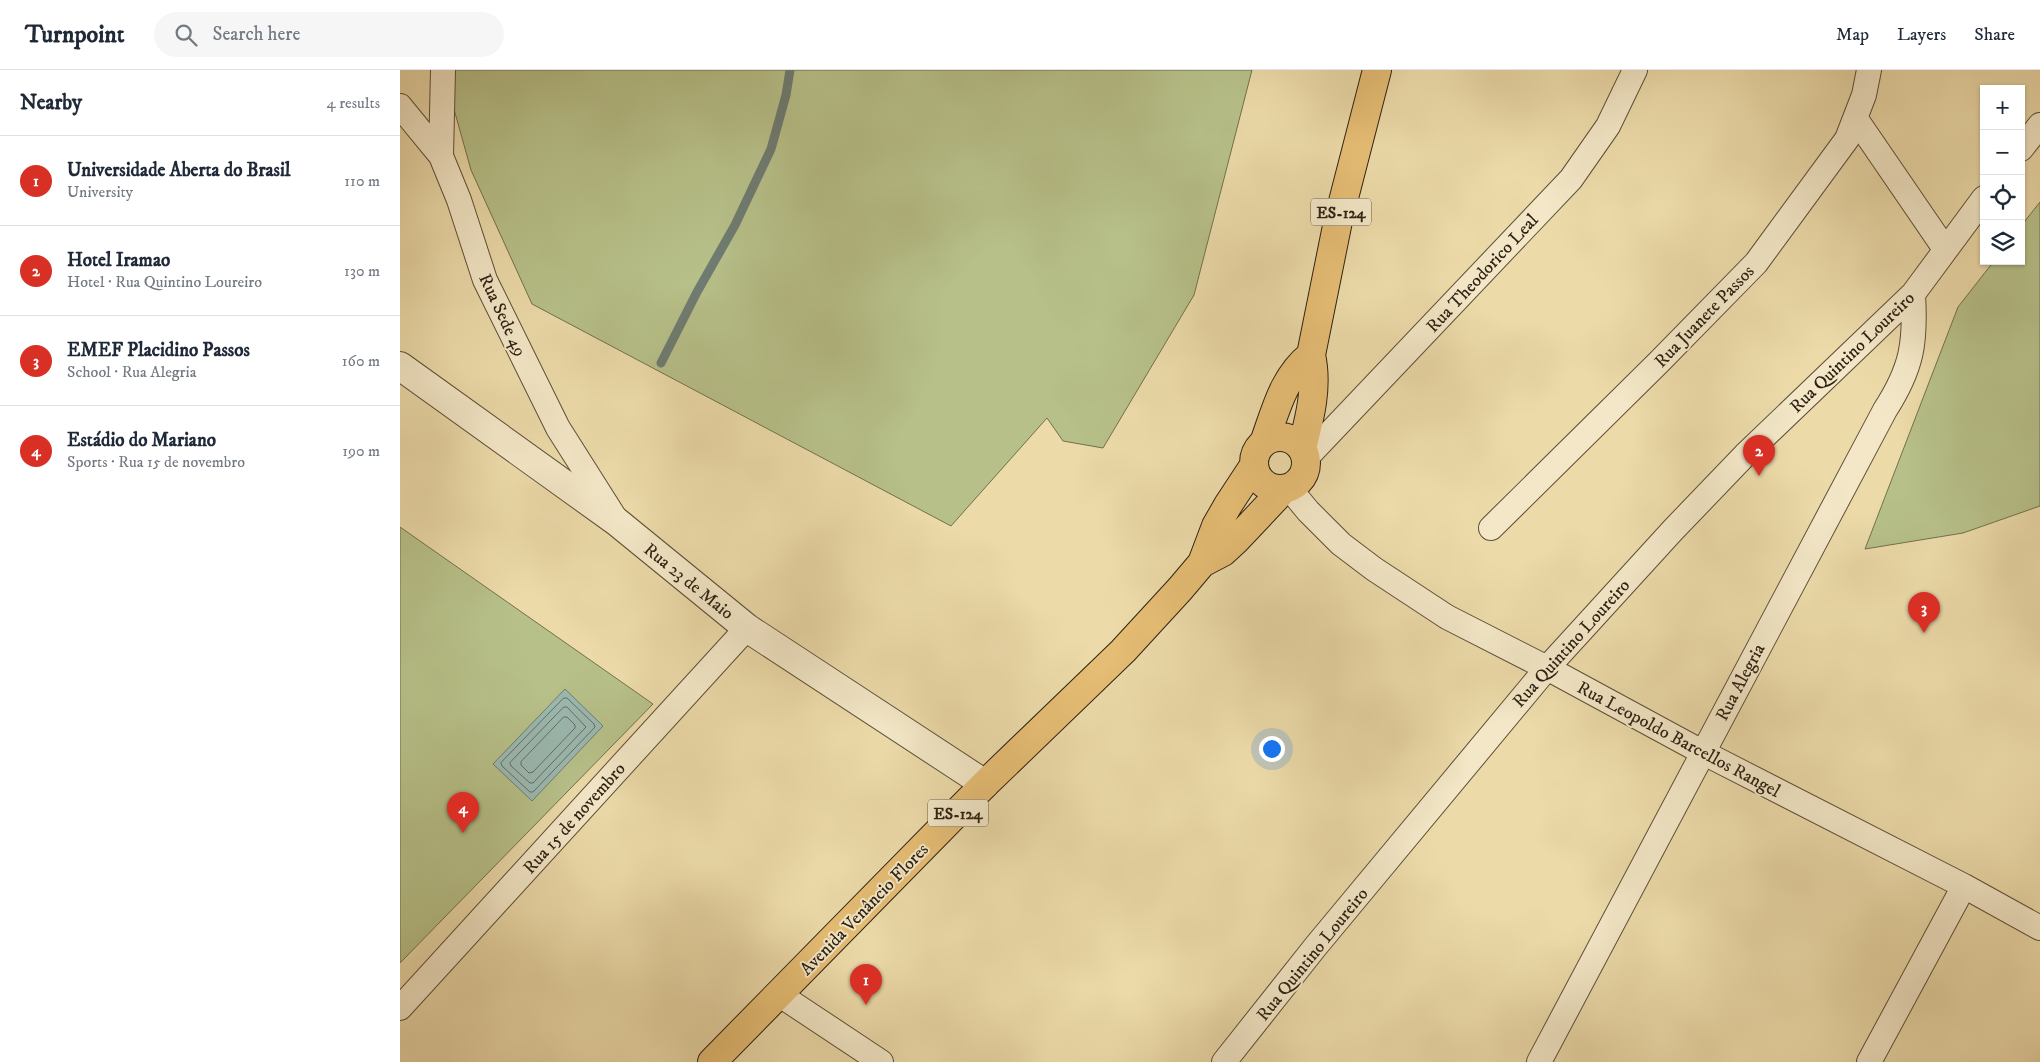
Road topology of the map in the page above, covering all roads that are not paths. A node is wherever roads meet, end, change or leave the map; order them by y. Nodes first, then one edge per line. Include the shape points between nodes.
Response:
1 (443, 70) edge
2 (1377, 70) edge
3 (1635, 70) edge
4 (1869, 70) edge
5 (400, 106) edge
6 (1856, 119) junction
7 (2040, 125) edge
8 (2025, 144) edge
9 (441, 156) junction
10 (1980, 203) edge
11 (1945, 249) junction
12 (1913, 294) junction
13 (1311, 355) junction
14 (400, 366) edge
15 (1266, 440) junction
16 (1304, 453) junction
17 (1253, 467) junction
18 (1286, 489) junction
19 (617, 522) junction
20 (1491, 528) dead end
21 (1202, 562) junction
22 (747, 628) junction
23 (1546, 668) junction
24 (1702, 752) junction
25 (985, 784) junction
26 (1964, 886) junction
27 (2040, 928) edge
28 (780, 996) junction
29 (400, 1008) edge
30 (712, 1062) edge
31 (881, 1062) edge
32 (1224, 1062) edge
33 (1539, 1062) edge
34 (1870, 1062) edge

1 - 9 street
2 - 13 main road, ES-124 via 1338,222
3 - 16 street, Rua Theodorico Leal via 1608,126 1571,179
4 - 6 street, Rua Juanete Passos
5 - 9 street, Rua Sede 49
6 - 11 street
6 - 20 street, Rua Juanete Passos via 1847,139 1756,263
7 - 8 street
9 - 19 street, Rua Sede 49 via 485,280 558,428
10 - 11 street, Rua Quintino Loureiro
11 - 12 street, Rua Quintino Loureiro
12 - 23 street, Rua Quintino Loureiro via 1739,462
12 - 24 street, Rua Alegria via 1915,326 1910,360 1900,387
13 - 15 main road, ES-124 via 1294,371 1284,388
13 - 16 main road, ES-124 via 1313,396
14 - 19 street, Rua 23 de Maio
15 - 16 main road via 1275,436 1286,437 1295,441
15 - 17 main road, ES-124 via 1258,447
16 - 18 main road, ES-124 via 1306,469 1302,478
17 - 18 main road via 1264,485
17 - 21 main road, Avenida Venâncio Flores / ES-124 via 1216,526
18 - 21 main road, Avenida Venâncio Flores / ES-124 via 1223,552
18 - 23 street, Rua Leopoldo Barcellos Rangel via 1342,544 1374,569 1447,617
19 - 22 street, Rua 23 de Maio
21 - 25 main road, Avenida Venâncio Flores / ES-124 via 1123,651
22 - 25 street, Rua 23 de Maio
22 - 29 street, Rua 15 de novembro
23 - 24 street, Rua Leopoldo Barcellos Rangel
23 - 32 street, Rua Quintino Loureiro
24 - 26 street, Rua Leopoldo Barcellos Rangel
24 - 33 street, Rua Alegria
25 - 28 main road, Avenida Venâncio Flores / ES-124
26 - 27 street, Rua Leopoldo Barcellos Rangel
26 - 34 street
28 - 30 main road, Avenida Venâncio Flores / ES-124
28 - 31 street

